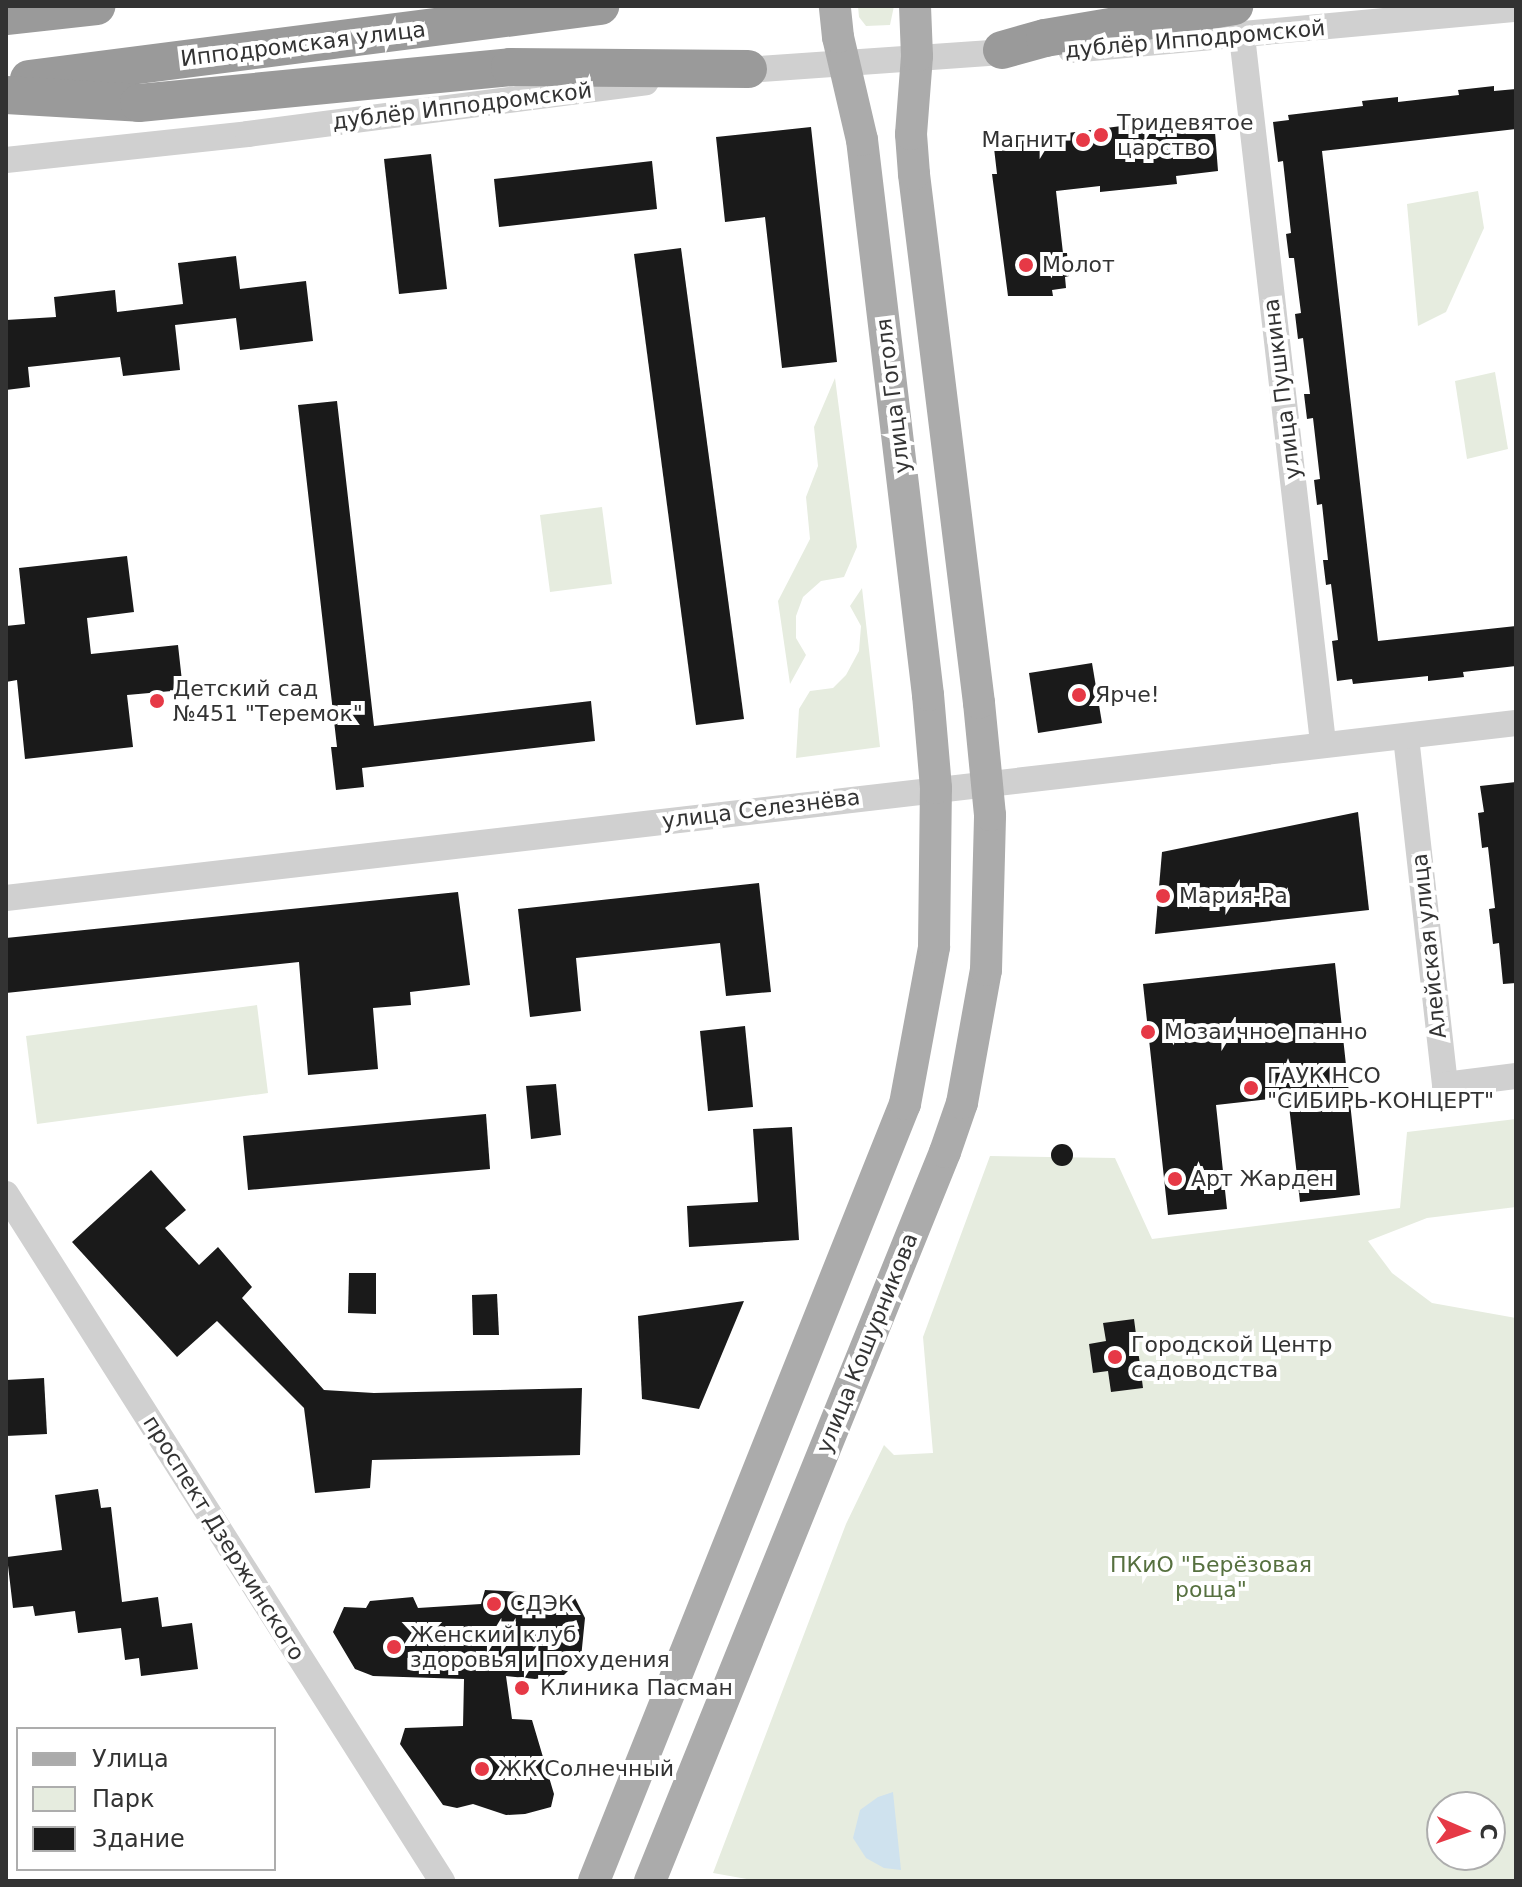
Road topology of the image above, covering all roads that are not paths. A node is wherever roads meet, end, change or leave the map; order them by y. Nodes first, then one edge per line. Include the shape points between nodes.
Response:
1 (96, 6) edge
2 (600, 6) edge
3 (835, 6) edge
4 (915, 8) edge
5 (1516, 9) edge
6 (6, 16) edge
7 (1238, 21) edge
8 (985, 51) joint
9 (917, 56) junction
10 (845, 61) junction
11 (748, 69) junction
12 (6, 82) edge
13 (6, 95) edge
14 (6, 160) edge
15 (1516, 723) edge
16 (1406, 737) junction
17 (1323, 743) junction
18 (986, 783) junction
19 (936, 788) junction
20 (6, 898) edge
21 (1516, 1076) edge
22 (6, 1194) edge
23 (442, 1881) edge
24 (594, 1881) edge
25 (650, 1881) edge

1 - 6 highway
2 - 12 highway, Ипподромская улица
3 - 10 main road, улица Гоголя
4 - 9 main road
5 - 7 street, дублёр Ипподромской
7 - 8 highway via 1045,38
7 - 17 street, улица Пушкина
8 - 9 street
9 - 10 street, дублёр Ипподромской
9 - 18 main road via 911,134 914,174
10 - 11 street, дублёр Ипподромской
10 - 19 main road, улица Гоголя via 862,140
11 - 13 highway via 510,67 139,103
11 - 14 street, дублёр Ипподромской
15 - 16 street, улица Селезнёва
16 - 17 street, улица Селезнёва
16 - 21 street, Алейская улица via 1445,1085
17 - 18 street, улица Селезнёва
18 - 19 street, улица Селезнёва
18 - 25 main road, улица Кошурникова via 986,970 962,1103
19 - 20 street, улица Селезнёва
19 - 24 main road via 934,947 905,1104
22 - 23 street, проспект Дзержинского

